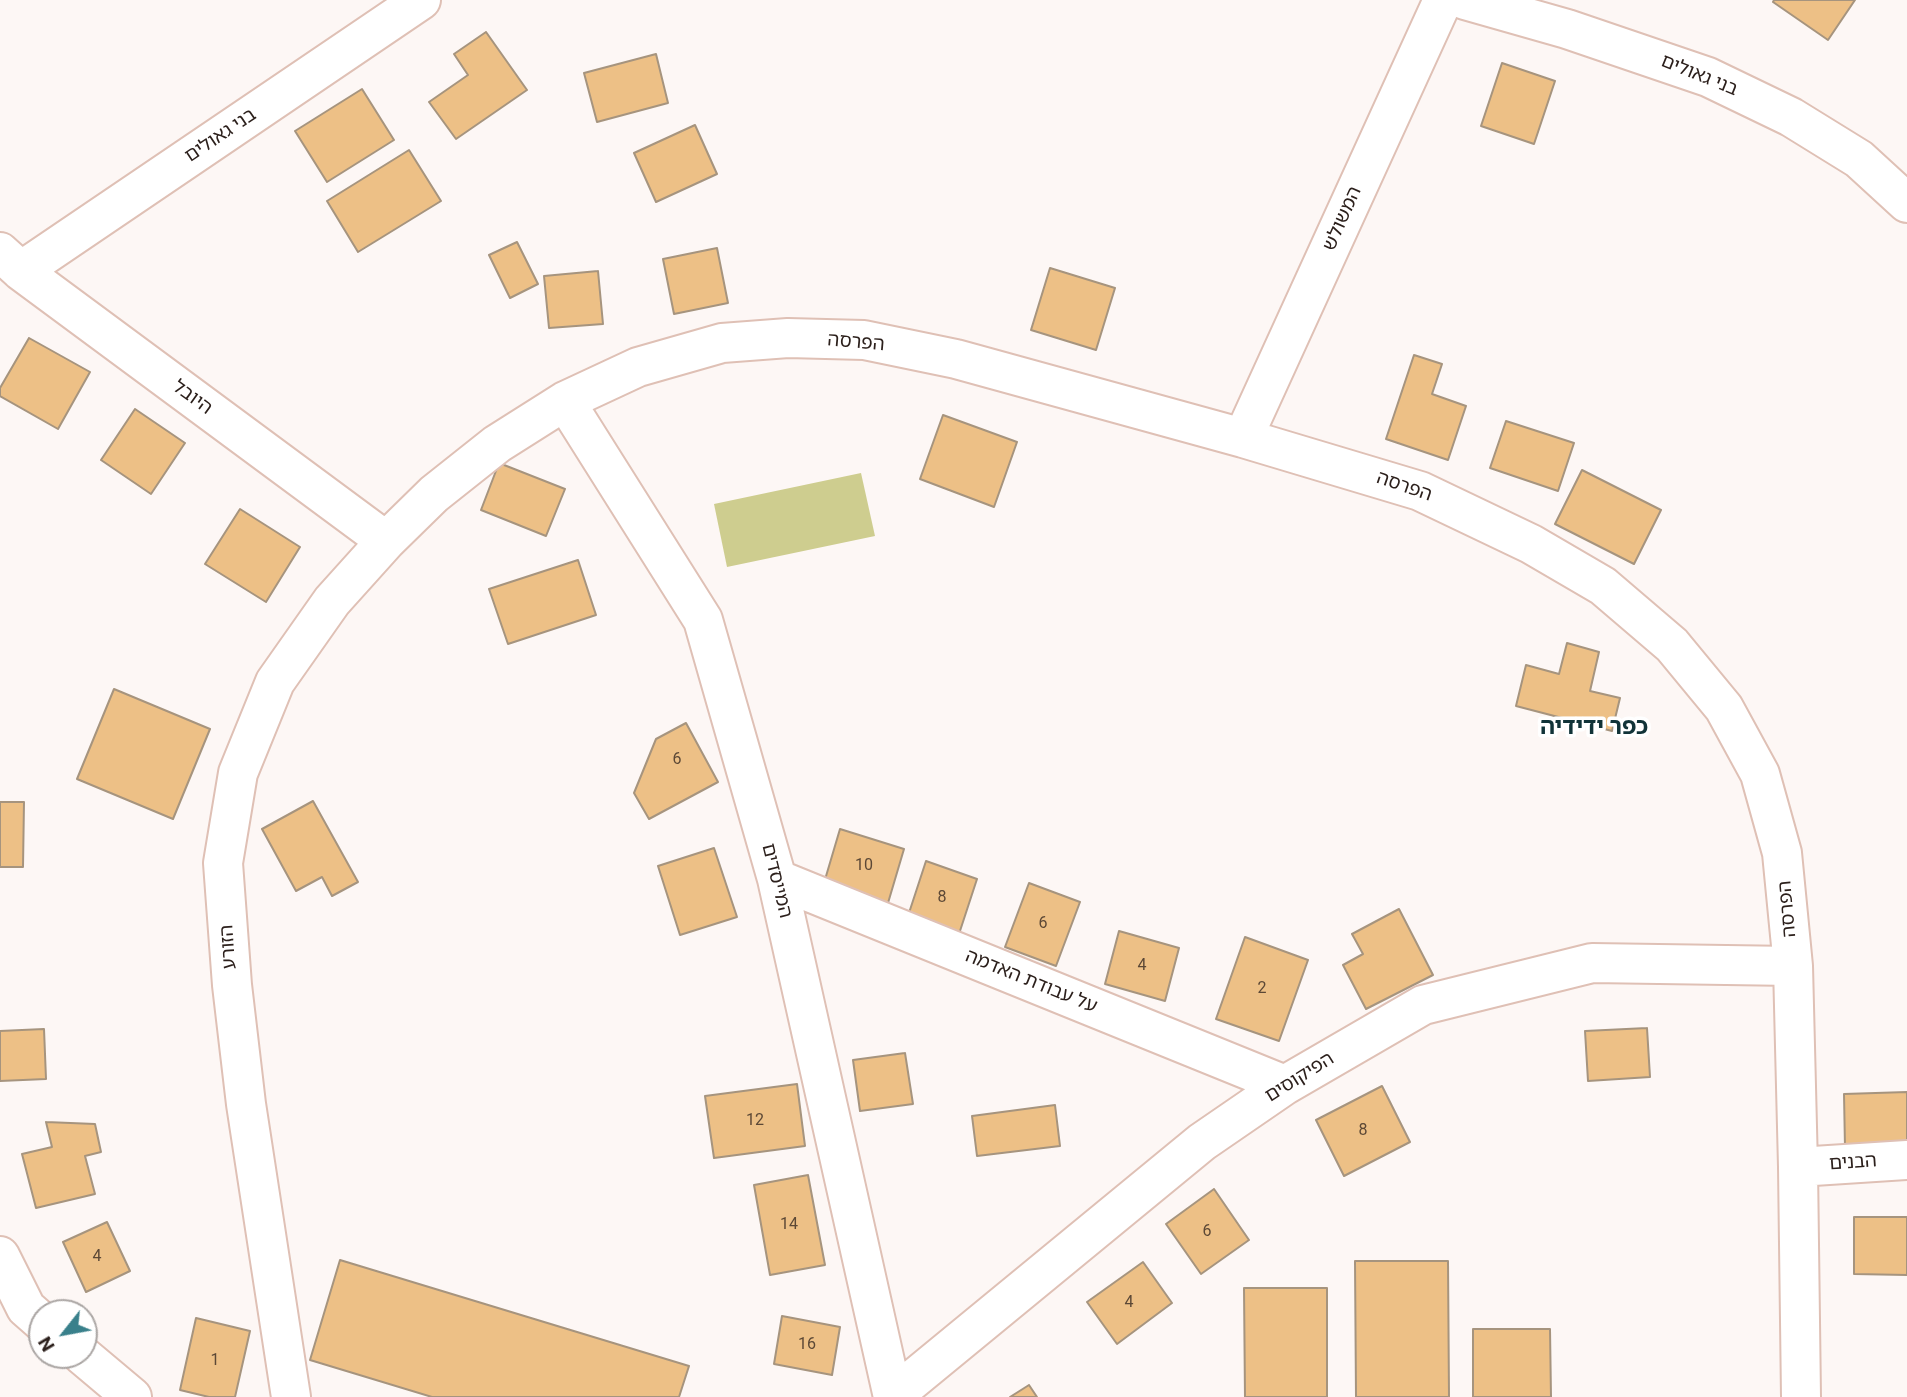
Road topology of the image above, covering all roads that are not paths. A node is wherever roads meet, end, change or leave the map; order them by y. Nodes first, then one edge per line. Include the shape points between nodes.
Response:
1 (421, 0) edge
2 (1443, 0) edge
3 (1465, 0) edge
4 (1907, 203) edge
5 (11, 262) edge
6 (565, 401) junction
7 (1244, 438) junction
8 (386, 541) junction
9 (777, 879) junction
10 (1793, 965) junction
11 (1285, 1085) junction
12 (1907, 1160) edge
13 (1798, 1167) junction
14 (0, 1256) edge
15 (28, 1310) edge
16 (98, 1368) edge
17 (132, 1397) edge
18 (291, 1397) edge
19 (893, 1397) edge
20 (1801, 1397) edge

1 - 5 street, בני גאולים
2 - 7 street, המשולש
3 - 4 street, בני גאולים via 1707,77 1791,117 1859,159
5 - 8 street, היובל
6 - 7 street, הפרסה via 638,368 722,343 788,338 864,340 956,359
6 - 8 street, הפרסה via 498,444 434,494
6 - 9 street, המייסדים via 702,620
7 - 10 street, הפרסה via 1420,491 1531,544 1603,586 1672,645 1724,708 1760,774 1782,853
8 - 18 street, הזורע via 332,601 275,682 237,772 223,863 246,1104
9 - 11 street, על עבודת האדמה
9 - 19 street, המייסדים
10 - 11 street, הפיקוסים via 1592,963 1423,1005
10 - 13 street, הפרסה
11 - 19 street, הפיקוסים via 1202,1142
12 - 13 street, הבנים
13 - 20 street, הפרסה
14 - 15 street
16 - 17 street

